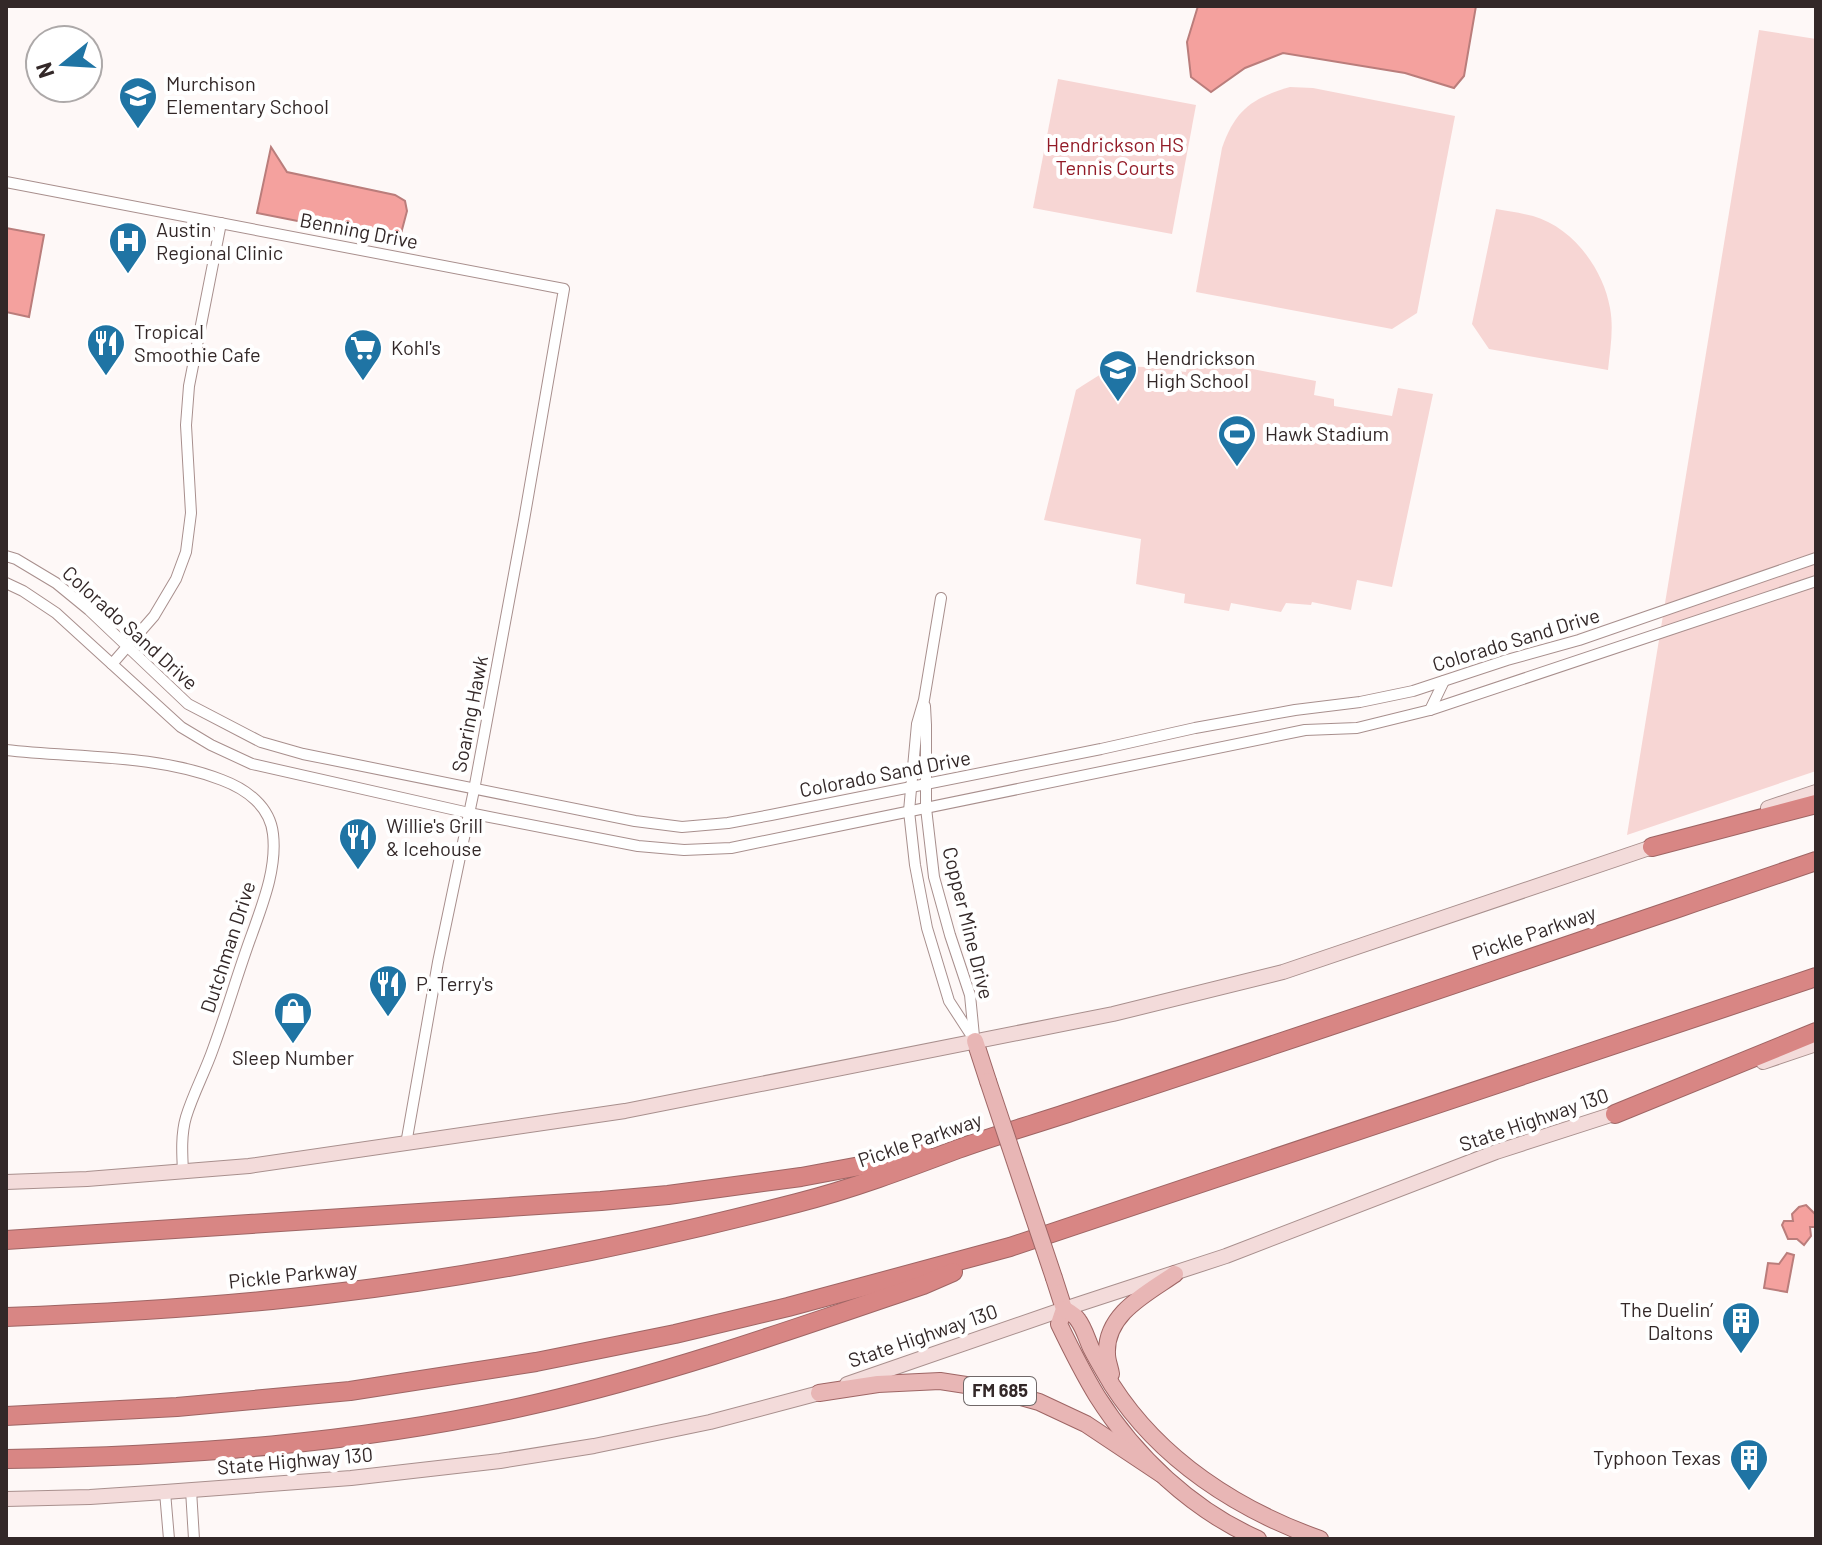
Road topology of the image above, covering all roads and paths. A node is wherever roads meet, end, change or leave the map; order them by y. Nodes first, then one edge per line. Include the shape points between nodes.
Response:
1 (6, 182) edge
2 (221, 223) junction
3 (564, 289) joint
4 (6, 556) edge
5 (1816, 558) edge
6 (1816, 581) edge
7 (6, 583) edge
8 (941, 598) dead end
9 (128, 647) junction
10 (112, 664) junction
11 (1444, 681) junction
12 (924, 700) junction
13 (1430, 710) junction
14 (6, 750) edge
15 (925, 785) junction
16 (913, 787) junction
17 (474, 790) junction
18 (1816, 792) edge
19 (1816, 804) edge
20 (926, 808) junction
21 (909, 811) junction
22 (469, 813) junction
23 (1652, 847) junction
24 (1816, 861) edge
25 (1816, 977) edge
26 (1816, 1032) edge
27 (975, 1041) junction
28 (1816, 1044) edge
29 (1615, 1114) junction
30 (406, 1144) junction
31 (962, 1148) junction
32 (183, 1171) junction
33 (6, 1182) edge
34 (6, 1240) edge
35 (1010, 1247) junction
36 (1175, 1274) junction
37 (1064, 1309) junction
38 (6, 1317) edge
39 (1114, 1387) junction
40 (819, 1393) junction
41 (6, 1416) edge
42 (6, 1459) edge
43 (1161, 1474) junction
44 (191, 1490) junction
45 (165, 1492) junction
46 (6, 1499) edge
47 (169, 1539) edge
48 (194, 1539) edge
49 (1258, 1539) edge
50 (1320, 1539) edge

1 - 2 street, Benning Drive
2 - 3 street, Benning Drive
2 - 9 street via 189,386 191,513 186,552 154,616
3 - 17 street, Soaring Hawk
4 - 9 street, Colorado Sand Drive via 56,583
5 - 11 street, Colorado Sand Drive
6 - 13 street, Colorado Sand Drive
7 - 10 street, Colorado Sand Drive via 56,613
8 - 12 street, Copper Mine Drive
9 - 10 street
9 - 17 street, Colorado Sand Drive via 188,704 261,742
10 - 22 street, Colorado Sand Drive via 181,727 252,764
11 - 13 street
11 - 15 street, Colorado Sand Drive
12 - 15 street, Copper Mine Drive
12 - 16 street, Copper Mine Drive
13 - 20 street, Colorado Sand Drive via 1357,728 1305,730
14 - 32 street, Dutchman Drive via 194,771 236,786 259,802 273,831 266,891 186,1117
15 - 16 street, Colorado Sand Drive
15 - 20 street, Copper Mine Drive
16 - 17 street, Colorado Sand Drive via 682,827
16 - 21 street, Copper Mine Drive
17 - 22 street, Soaring Hawk
18 - 23 main road
19 - 23 highway
20 - 21 street, Colorado Sand Drive
20 - 27 street, Copper Mine Drive via 934,877 970,995
21 - 22 street, Colorado Sand Drive via 731,848 684,850
21 - 27 street, Copper Mine Drive via 927,928 949,1001
22 - 30 street, Soaring Hawk
23 - 27 main road via 1283,972
24 - 31 highway, Pickle Parkway
25 - 35 highway
26 - 29 highway
27 - 30 main road via 625,1111
27 - 37 main road, bridge
28 - 29 main road, State Highway 130
29 - 36 main road, State Highway 130 via 1496,1152
30 - 32 main road
31 - 34 highway via 668,1195
31 - 38 highway, Pickle Parkway via 801,1202 517,1266 248,1303
32 - 33 main road
35 - 41 highway via 675,1334 482,1372 263,1400
35 - 42 highway via 923,1285 706,1358 519,1407 317,1442
36 - 37 main road, State Highway 130
36 - 39 main road via 1123,1311 1113,1326 1107,1353
37 - 39 main road via 1077,1318
37 - 40 main road, State Highway 130
37 - 43 main road via 1059,1324 1098,1397
39 - 50 main road via 1156,1439 1201,1478 1257,1513
40 - 43 main road, FM 685 via 940,1381 992,1389 1039,1402 1086,1424
40 - 44 main road, State Highway 130 / FM 685 via 710,1422 500,1461
43 - 49 main road, FM 685 via 1188,1497
44 - 45 main road, State Highway 130 / FM 685
44 - 48 street
45 - 46 main road, State Highway 130 / FM 685
45 - 47 street

